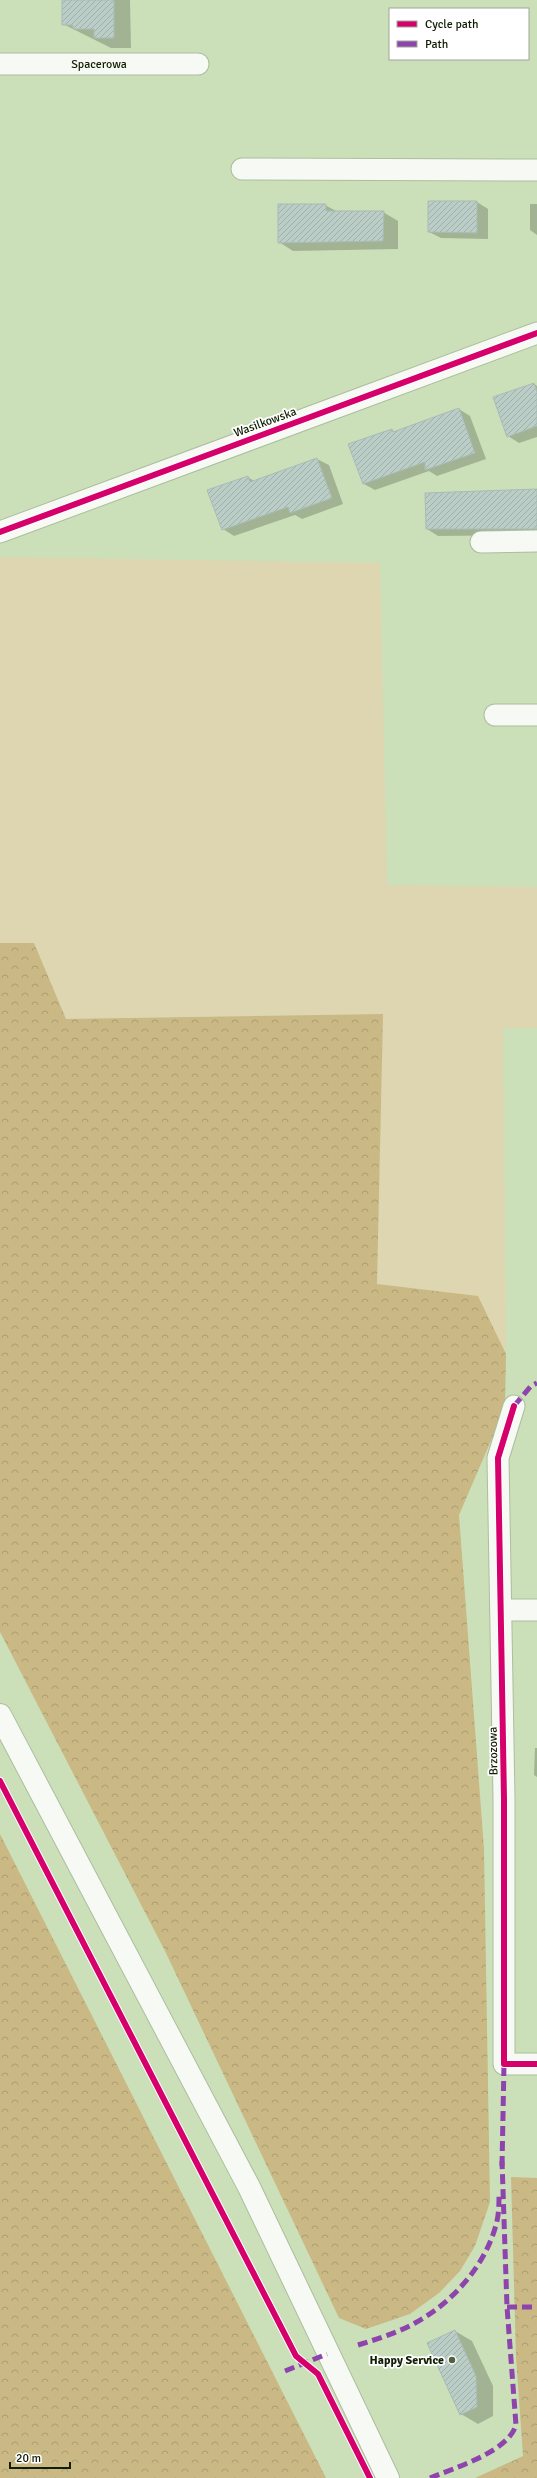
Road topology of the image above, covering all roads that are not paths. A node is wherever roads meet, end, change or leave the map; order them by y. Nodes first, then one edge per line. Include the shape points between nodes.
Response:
1 (0, 64) edge
2 (198, 64) dead end
3 (242, 169) dead end
4 (537, 170) edge
5 (537, 333) edge
6 (0, 532) edge
7 (537, 541) edge
8 (481, 542) dead end
9 (496, 715) dead end
10 (537, 715) edge
11 (514, 1406) dead end
12 (501, 1610) junction
13 (537, 1610) edge
14 (0, 1715) edge
15 (537, 2064) edge
16 (388, 2478) edge

1 - 2 street, Spacerowa
3 - 4 street
5 - 6 street, Wasilkowska
7 - 8 street
9 - 10 street
11 - 12 street, Brzozowa via 498,1458
12 - 13 street
12 - 15 street, Brzozowa via 504,2064
14 - 16 main road via 249,2187

